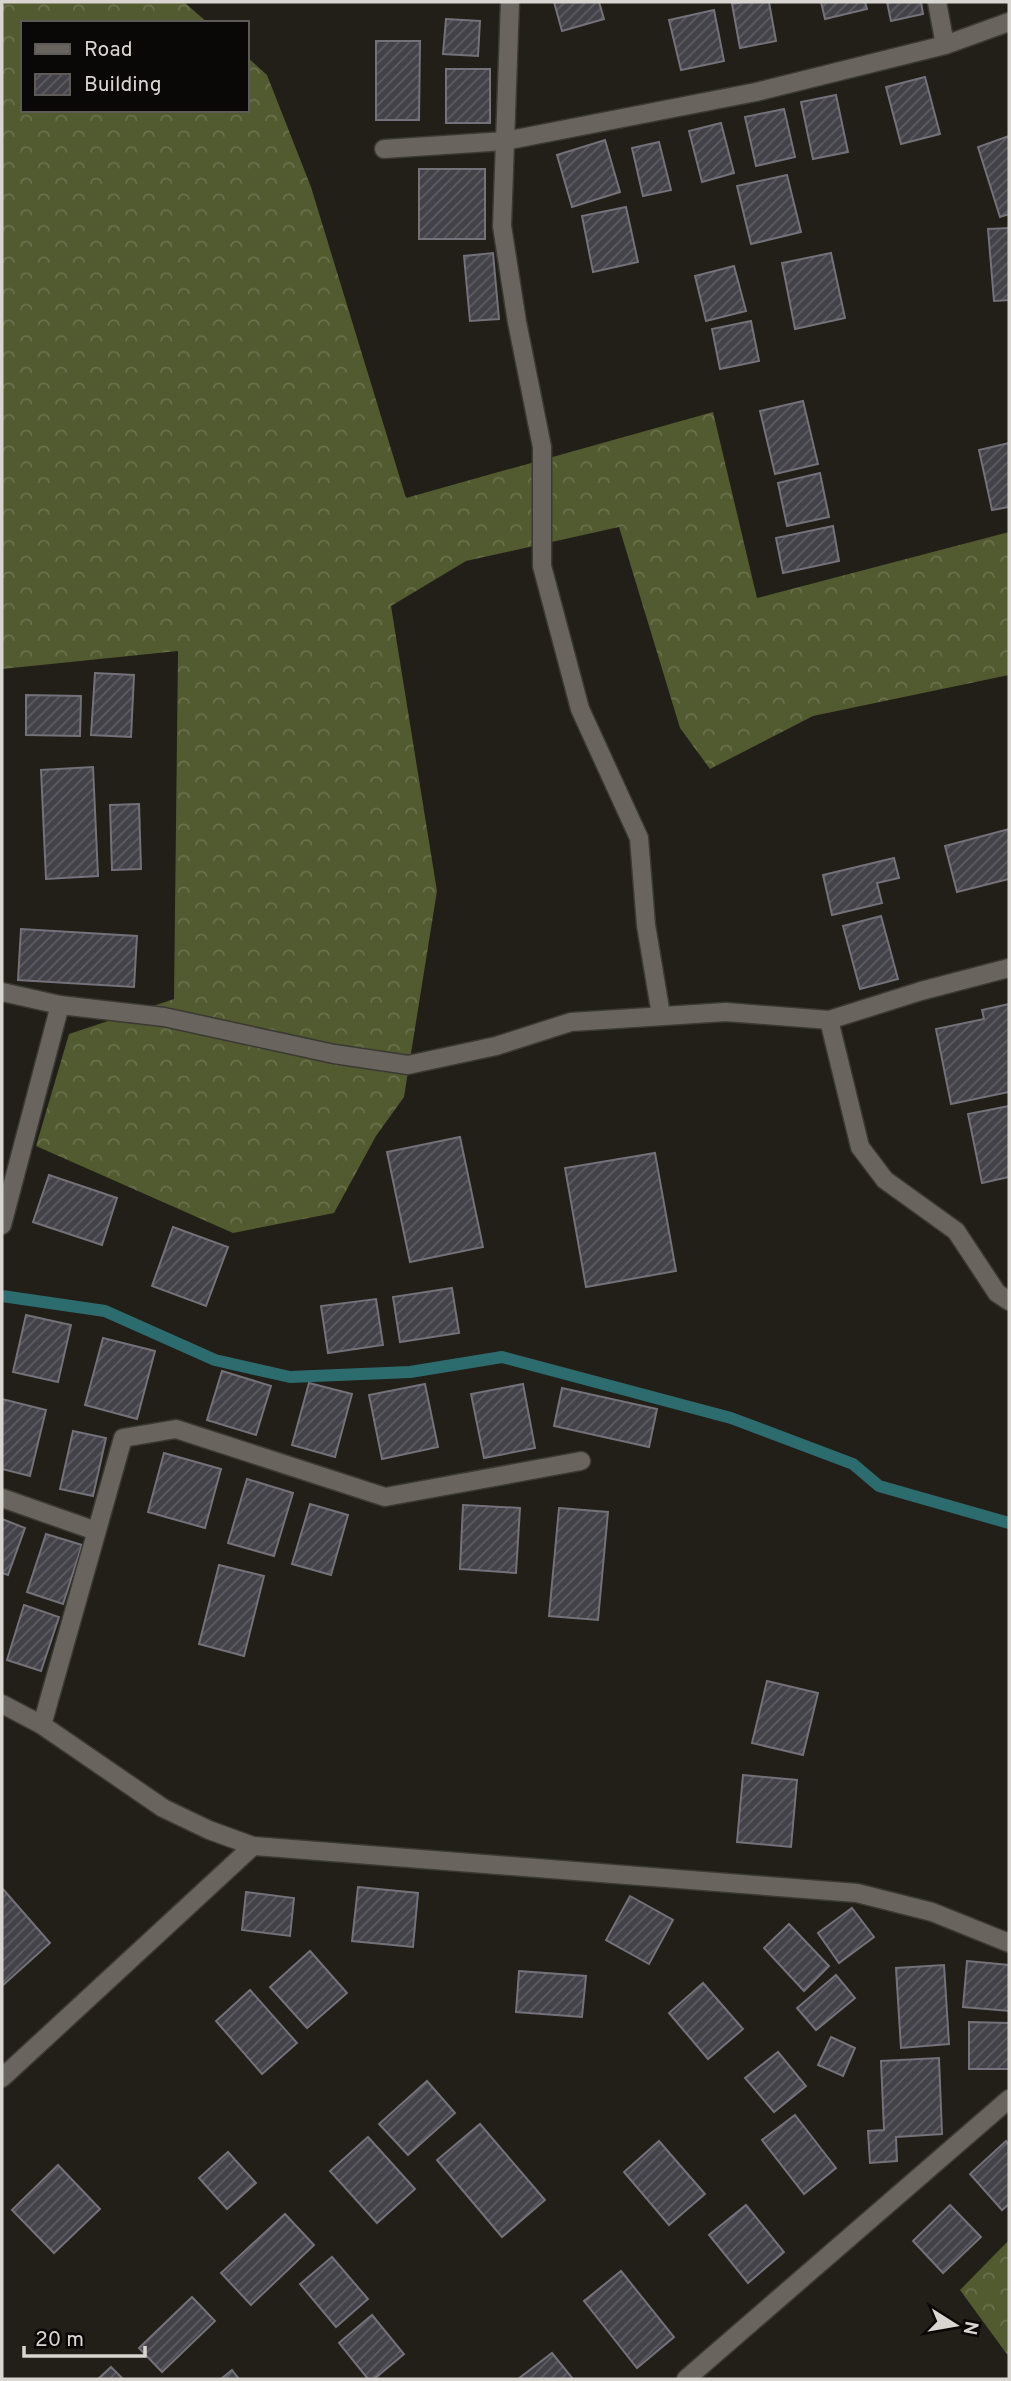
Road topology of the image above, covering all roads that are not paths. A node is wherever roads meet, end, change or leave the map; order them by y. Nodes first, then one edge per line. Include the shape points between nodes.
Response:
1 (510, 2) edge
2 (937, 2) edge
3 (1009, 22) edge
4 (945, 45) junction
5 (505, 141) junction
6 (384, 149) dead end
7 (1009, 968) edge
8 (2, 992) edge
9 (60, 1005) junction
10 (661, 1015) junction
11 (829, 1020) junction
12 (2, 1226) edge
13 (1009, 1301) edge
14 (581, 1461) dead end
15 (2, 1498) edge
16 (96, 1531) junction
17 (2, 1704) edge
18 (43, 1725) junction
19 (253, 1846) junction
20 (1009, 1943) edge
21 (2, 2078) edge
22 (1009, 2099) edge
23 (686, 2379) edge

1 - 5 street
2 - 4 street
3 - 4 street
4 - 5 street via 756,92
5 - 6 street
5 - 10 street via 502,226 542,447 542,566 580,709 639,838 646,925
7 - 11 street
8 - 9 street
9 - 10 street via 164,1017 408,1065 496,1046 571,1022
9 - 12 street
10 - 11 street via 726,1012
11 - 13 street via 860,1147 885,1180 956,1231 997,1293
14 - 16 street via 384,1497 176,1429 124,1438
15 - 16 street
16 - 18 street
17 - 18 street
18 - 19 street via 163,1808
19 - 20 street via 857,1892 932,1912
19 - 21 street
22 - 23 street

